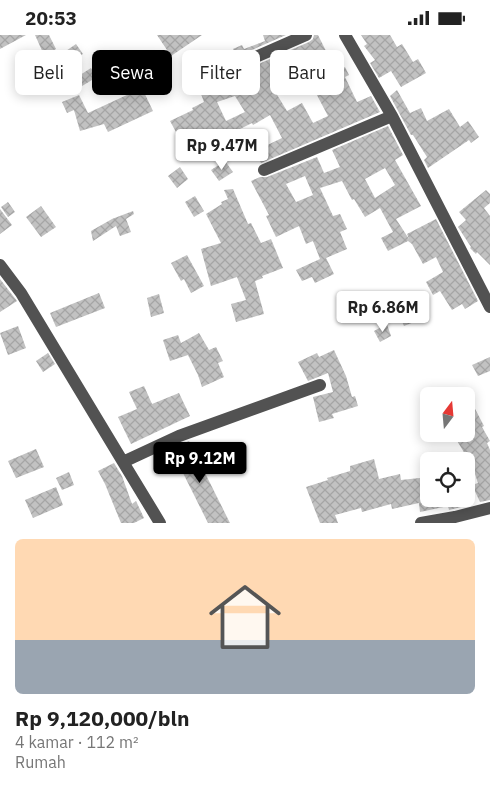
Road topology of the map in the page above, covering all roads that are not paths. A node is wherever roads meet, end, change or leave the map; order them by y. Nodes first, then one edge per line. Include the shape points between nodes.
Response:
1 (306, 35) edge
2 (345, 35) edge
3 (260, 55) edge
4 (392, 116) junction
5 (264, 170) dead end
6 (0, 265) edge
7 (490, 307) edge
8 (320, 385) dead end
9 (123, 462) junction
10 (490, 508) edge
11 (160, 523) edge
12 (421, 523) edge

1 - 3 street
2 - 4 street
4 - 5 street
4 - 7 street
6 - 9 street via 21,293
8 - 9 street via 179,436
9 - 11 street
10 - 12 street

